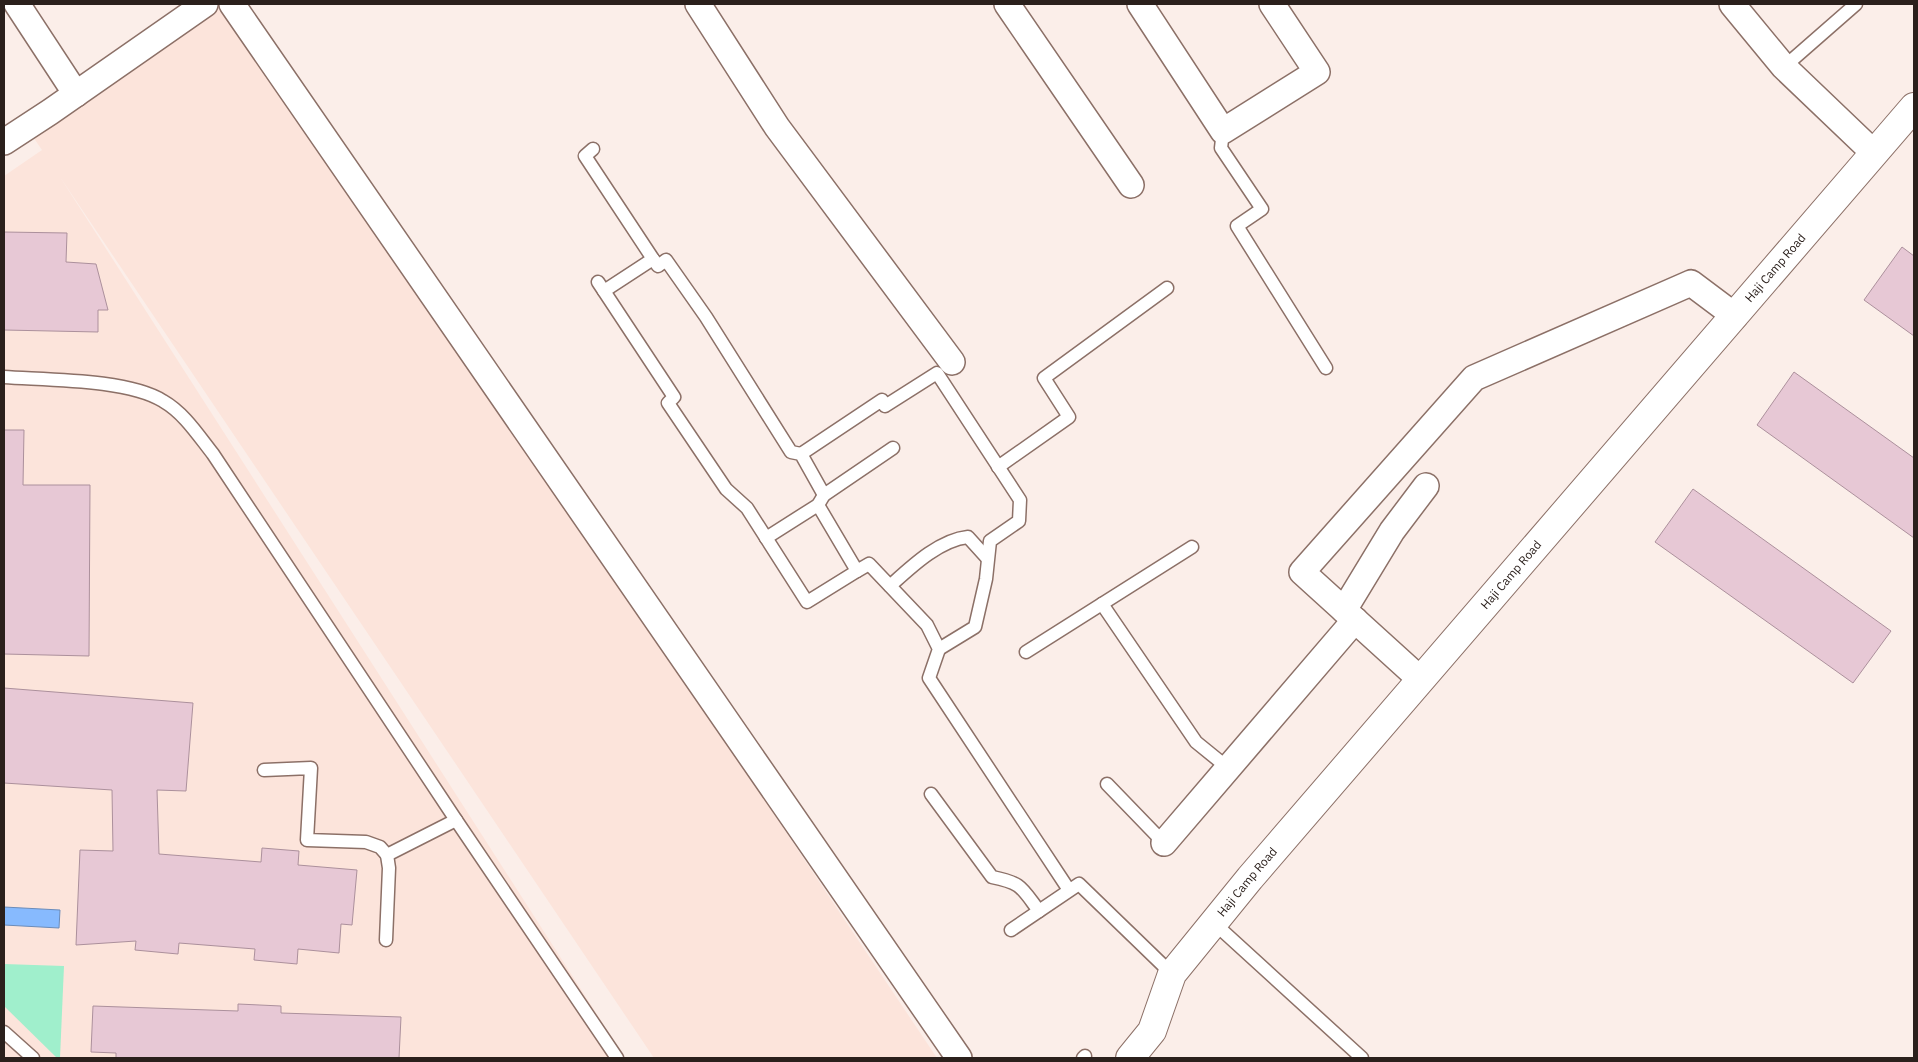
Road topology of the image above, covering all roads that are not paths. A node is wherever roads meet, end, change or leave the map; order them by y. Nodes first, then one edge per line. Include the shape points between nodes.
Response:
1 (17, 4) edge
2 (205, 4) edge
3 (232, 4) edge
4 (698, 4) edge
5 (1007, 4) edge
6 (1140, 4) edge
7 (1272, 4) edge
8 (1732, 4) edge
9 (1856, 4) edge
10 (1784, 67) junction
11 (76, 94) junction
12 (1914, 107) edge
13 (1223, 131) junction
14 (4, 142) edge
15 (593, 149) dead end
16 (1874, 153) junction
17 (1131, 184) dead end
18 (653, 259) junction
19 (1167, 288) dead end
20 (1735, 316) junction
21 (952, 362) dead end
22 (1326, 368) dead end
23 (4, 377) edge
24 (892, 448) dead end
25 (801, 454) junction
26 (998, 467) junction
27 (1426, 486) dead end
28 (821, 500) junction
29 (766, 538) junction
30 (1192, 547) dead end
31 (987, 558) junction
32 (857, 571) junction
33 (890, 586) junction
34 (1102, 604) junction
35 (1350, 615) junction
36 (939, 649) junction
37 (1026, 652) dead end
38 (1421, 680) junction
39 (1228, 768) junction
40 (264, 770) dead end
41 (1106, 784) dead end
42 (930, 794) dead end
43 (456, 820) junction
44 (1164, 843) joint
45 (387, 855) junction
46 (1069, 890) junction
47 (1039, 911) junction
48 (1214, 923) junction
49 (1011, 930) dead end
50 (386, 940) dead end
51 (1172, 974) junction
52 (4, 1032) edge
53 (33, 1058) edge
54 (617, 1058) edge
55 (959, 1058) edge
56 (1130, 1058) edge
57 (1362, 1058) edge

1 - 11 street
2 - 11 street
3 - 55 street
4 - 21 street via 777,127
5 - 17 street
6 - 13 street
7 - 13 street via 1317,72
8 - 10 street
9 - 10 lane
10 - 16 street
11 - 14 street
12 - 16 street, Haji Camp Road
13 - 22 lane via 1221,148 1262,209 1237,226
15 - 18 lane via 585,156
16 - 20 street, Haji Camp Road
18 - 25 lane via 658,266 666,260 791,452
18 - 29 lane via 601,287 674,397 668,403 726,489 747,508
19 - 26 lane via 1044,378 1069,417
20 - 35 street via 1690,283 1474,378 1302,572
20 - 38 street, Haji Camp Road
23 - 43 lane via 127,387 163,400 185,418 213,454
24 - 28 lane
25 - 26 lane via 882,400 885,406 937,373
25 - 28 lane
26 - 31 lane via 1020,500 1019,521 990,542
27 - 35 street via 1392,531
28 - 29 lane
28 - 32 lane
29 - 32 lane via 807,602
30 - 34 lane
31 - 33 lane via 968,537 955,538 916,562
31 - 36 lane via 986,579 975,627
32 - 33 lane via 869,564
33 - 36 lane via 926,625
34 - 37 lane
34 - 39 lane via 1196,742
35 - 38 street
35 - 39 street
36 - 46 lane via 929,678
38 - 48 street, Haji Camp Road
39 - 44 street
40 - 45 lane via 311,768 307,840 366,842 380,847
41 - 44 lane
42 - 47 lane via 992,877 1014,882 1023,888
43 - 45 lane
43 - 54 lane
45 - 50 lane
46 - 47 lane
46 - 51 lane via 1079,884
47 - 49 lane
48 - 51 street, Haji Camp Road
48 - 57 lane
51 - 56 street, Haji Camp Road via 1152,1031
52 - 53 lane

